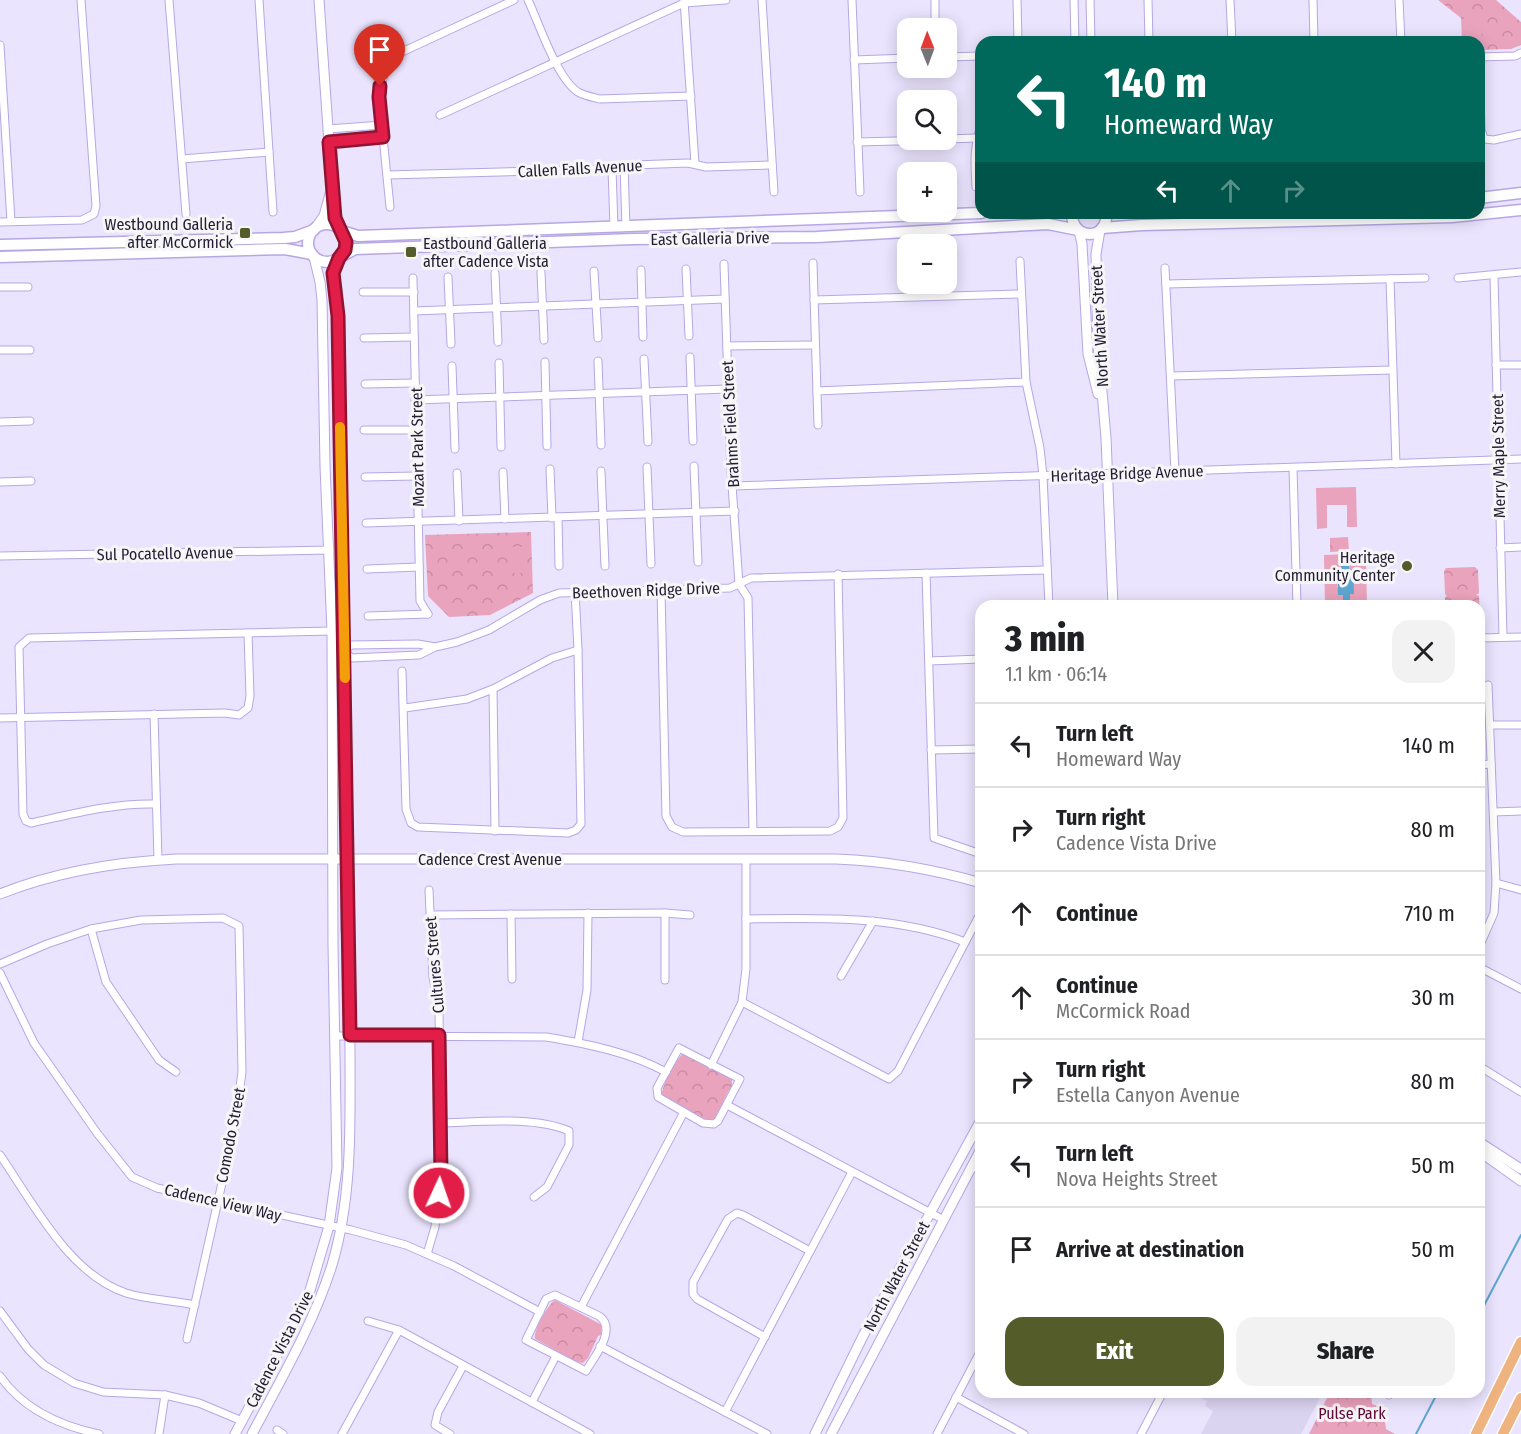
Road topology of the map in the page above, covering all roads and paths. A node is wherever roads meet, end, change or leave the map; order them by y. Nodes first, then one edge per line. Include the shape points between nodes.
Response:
1 (81, 0) edge
2 (170, 0) edge
3 (259, 0) edge
4 (319, 0) edge
5 (514, 0) edge
6 (528, 0) edge
7 (726, 0) edge
8 (762, 0) edge
9 (852, 0) edge
10 (935, 0) edge
11 (1017, 0) edge
12 (1074, 0) edge
13 (1090, 0) edge
14 (1148, 0) edge
15 (1230, 0) edge
16 (1313, 0) edge
17 (1399, 0) edge
18 (684, 2) edge
19 (936, 18) edge
20 (1018, 36) edge
21 (1075, 36) edge
22 (1091, 36) edge
23 (1149, 36) edge
24 (1232, 36) edge
25 (1314, 36) edge
26 (1401, 36) edge
27 (0, 45) edge
28 (1521, 53) edge
29 (975, 56) edge
30 (957, 57) edge
31 (897, 58) edge
32 (1485, 58) edge
33 (854, 60) junction
34 (555, 62) junction
35 (691, 96) junction
36 (440, 115) dead end
37 (382, 125) junction
38 (328, 129) junction
39 (1521, 134) edge
40 (383, 137) junction
41 (975, 138) edge
42 (957, 139) edge
43 (1485, 139) edge
44 (897, 141) edge
45 (329, 142) junction
46 (857, 142) junction
47 (269, 152) junction
48 (182, 159) junction
49 (695, 164) junction
50 (772, 165) junction
51 (624, 166) junction
52 (612, 169) junction
53 (387, 175) junction
54 (332, 186) junction
55 (774, 192) dead end
56 (860, 192) dead end
57 (1521, 193) edge
58 (1485, 197) edge
59 (390, 207) dead end
60 (1521, 210) edge
61 (273, 212) dead end
62 (975, 213) edge
63 (186, 214) dead end
64 (1485, 214) edge
65 (1073, 219) edge
66 (1106, 219) edge
67 (1374, 219) edge
68 (0, 222) edge
69 (11, 222) junction
70 (614, 227) junction
71 (626, 227) junction
72 (315, 228) junction
73 (340, 229) junction
74 (1101, 229) junction
75 (1079, 230) junction
76 (0, 245) edge
77 (313, 255) junction
78 (0, 257) edge
79 (340, 257) junction
80 (1020, 261) dead end
81 (813, 263) dead end
82 (724, 264) dead end
83 (686, 268) dead end
84 (1165, 268) dead end
85 (641, 270) dead end
86 (594, 271) dead end
87 (541, 272) dead end
88 (495, 273) dead end
89 (1521, 273) edge
90 (1494, 276) junction
91 (448, 277) dead end
92 (413, 278) dead end
93 (1425, 278) dead end
94 (1458, 278) dead end
95 (1390, 279) junction
96 (1166, 284) junction
97 (0, 287) edge
98 (28, 287) dead end
99 (363, 292) dead end
100 (414, 292) junction
101 (1021, 294) junction
102 (725, 299) junction
103 (814, 300) junction
104 (688, 301) junction
105 (642, 302) junction
106 (596, 304) junction
107 (542, 306) junction
108 (496, 308) junction
109 (450, 310) junction
110 (414, 311) junction
111 (689, 336) dead end
112 (414, 337) junction
113 (643, 337) dead end
114 (364, 338) dead end
115 (598, 338) dead end
116 (544, 340) dead end
117 (498, 342) dead end
118 (451, 344) dead end
119 (816, 345) junction
120 (727, 346) junction
121 (0, 350) edge
122 (30, 350) dead end
123 (690, 357) dead end
124 (644, 359) dead end
125 (598, 361) dead end
126 (545, 362) dead end
127 (499, 363) dead end
128 (1496, 365) junction
129 (1521, 365) edge
130 (452, 366) dead end
131 (1392, 370) junction
132 (1171, 376) junction
133 (1026, 382) junction
134 (415, 383) junction
135 (365, 384) dead end
136 (728, 389) junction
137 (691, 390) junction
138 (817, 391) junction
139 (645, 392) junction
140 (599, 394) junction
141 (546, 396) junction
142 (500, 397) junction
143 (453, 399) junction
144 (415, 400) junction
145 (30, 421) dead end
146 (0, 422) edge
147 (1105, 423) junction
148 (818, 425) dead end
149 (364, 430) dead end
150 (416, 430) junction
151 (693, 441) dead end
152 (648, 442) dead end
153 (601, 445) dead end
154 (547, 446) dead end
155 (501, 447) dead end
156 (455, 449) dead end
157 (1521, 459) edge
158 (1498, 460) junction
159 (1396, 464) junction
160 (694, 466) dead end
161 (647, 467) dead end
162 (1293, 468) junction
163 (550, 469) dead end
164 (601, 471) dead end
165 (503, 472) dead end
166 (1175, 472) junction
167 (457, 473) dead end
168 (417, 476) junction
169 (1043, 476) junction
170 (365, 477) dead end
171 (32, 481) dead end
172 (0, 483) edge
173 (733, 486) junction
174 (735, 512) junction
175 (696, 513) junction
176 (649, 514) junction
177 (603, 516) junction
178 (555, 517) junction
179 (505, 519) junction
180 (459, 521) junction
181 (419, 522) junction
182 (366, 523) dead end
183 (1521, 547) edge
184 (1500, 548) junction
185 (330, 550) junction
186 (0, 556) edge
187 (698, 562) dead end
188 (651, 564) dead end
189 (559, 566) dead end
190 (605, 566) dead end
191 (419, 567) junction
192 (367, 569) dead end
193 (1047, 570) junction
194 (926, 573) junction
195 (837, 574) junction
196 (739, 584) junction
197 (662, 590) junction
198 (575, 591) junction
199 (1049, 600) edge
200 (1113, 600) edge
201 (1297, 600) edge
202 (332, 609) junction
203 (368, 616) dead end
204 (332, 632) junction
205 (248, 633) junction
206 (1521, 636) edge
207 (1503, 637) junction
208 (1485, 638) edge
209 (435, 647) junction
210 (578, 650) junction
211 (345, 651) junction
212 (975, 659) edge
213 (928, 661) junction
214 (333, 664) junction
215 (402, 671) dead end
216 (1488, 686) dead end
217 (493, 689) junction
218 (405, 708) junction
219 (154, 714) junction
220 (21, 717) junction
221 (0, 718) edge
222 (1521, 724) edge
223 (1490, 725) junction
224 (975, 749) edge
225 (932, 750) junction
226 (333, 758) junction
227 (346, 764) junction
228 (1485, 764) edge
229 (1491, 764) junction
230 (155, 804) junction
231 (1521, 811) edge
232 (1494, 812) junction
233 (495, 831) junction
234 (753, 831) junction
235 (975, 852) edge
236 (333, 859) junction
237 (346, 859) junction
238 (746, 859) junction
239 (158, 860) junction
240 (975, 881) edge
241 (1496, 883) junction
242 (429, 890) dead end
243 (1521, 891) edge
244 (0, 894) edge
245 (588, 913) junction
246 (665, 913) junction
247 (511, 914) junction
248 (430, 915) junction
249 (690, 915) dead end
250 (746, 920) junction
251 (873, 921) junction
252 (975, 923) edge
253 (91, 929) junction
254 (1485, 933) edge
255 (965, 942) junction
256 (0, 964) edge
257 (1485, 970) edge
258 (0, 973) edge
259 (841, 976) dead end
260 (512, 979) dead end
261 (665, 980) dead end
262 (1521, 989) edge
263 (742, 1002) junction
264 (350, 1035) junction
265 (439, 1035) junction
266 (336, 1036) junction
267 (578, 1042) junction
268 (711, 1065) junction
269 (1485, 1070) edge
270 (176, 1072) dead end
271 (666, 1072) junction
272 (1521, 1092) edge
273 (727, 1106) junction
274 (684, 1112) junction
275 (440, 1123) junction
276 (975, 1131) edge
277 (1485, 1146) edge
278 (0, 1155) edge
279 (1485, 1155) edge
280 (1521, 1169) edge
281 (975, 1171) edge
282 (852, 1172) junction
283 (1521, 1181) edge
284 (534, 1197) dead end
285 (217, 1201) junction
286 (930, 1212) junction
287 (944, 1220) junction
288 (329, 1226) junction
289 (340, 1228) junction
290 (810, 1251) junction
291 (427, 1254) junction
292 (195, 1305) junction
293 (581, 1307) junction
294 (0, 1311) edge
295 (540, 1312) junction
296 (368, 1321) dead end
297 (399, 1330) junction
298 (765, 1337) junction
299 (188, 1340) dead end
300 (1521, 1342) edge
301 (600, 1346) junction
302 (556, 1356) junction
303 (975, 1361) edge
304 (463, 1366) junction
305 (0, 1376) edge
306 (165, 1395) junction
307 (956, 1397) junction
308 (1160, 1398) edge
309 (1521, 1398) edge
310 (531, 1402) junction
311 (725, 1412) junction
312 (242, 1421) junction
313 (99, 1434) edge
314 (159, 1434) edge
315 (235, 1434) edge
316 (252, 1434) edge
317 (342, 1434) edge
318 (450, 1434) edge
319 (590, 1434) edge
320 (768, 1434) edge
321 (815, 1434) edge
322 (831, 1434) edge
323 (937, 1434) edge
324 (1024, 1434) edge
325 (1141, 1434) edge
326 (1476, 1434) edge
327 (1503, 1434) edge

1 - 69 street via 94,214 82,220
2 - 48 street
3 - 47 street
4 - 38 street
5 - 37 street via 402,52 390,63 380,86
6 - 34 street
7 - 18 street
8 - 50 street
9 - 33 street
10 - 19 street
11 - 20 street
12 - 21 street
13 - 22 street
14 - 23 street
15 - 24 street
16 - 25 street
17 - 26 street
18 - 34 street
18 - 35 street
27 - 69 street
28 - 32 street
29 - 30 street
31 - 33 street
33 - 46 street
34 - 35 street via 571,86 589,97
34 - 36 street
35 - 49 street
37 - 38 street
37 - 40 street
38 - 45 street
39 - 43 street
40 - 45 street
40 - 53 street
41 - 42 street
44 - 46 street
45 - 54 street
46 - 56 street
47 - 48 street
47 - 61 street
48 - 63 street
49 - 50 street, Callen Falls Avenue
49 - 51 street, Callen Falls Avenue
50 - 55 street
51 - 52 street, Callen Falls Avenue
51 - 71 street
52 - 53 street, Callen Falls Avenue
52 - 70 street
53 - 59 street
54 - 72 street via 327,209
54 - 73 street
57 - 58 main road
60 - 64 main road
62 - 71 main road, East Galleria Drive
65 - 75 main road
66 - 74 main road
67 - 74 main road
68 - 69 street
70 - 71 main road, East Galleria Drive
70 - 73 main road, East Galleria Drive via 358,236
72 - 73 main road via 327,224
72 - 76 main road via 283,238
72 - 77 main road via 308,243
73 - 79 main road via 346,244
74 - 75 main road, East Galleria Drive via 1092,234
74 - 147 street, North Water Street via 1096,254
75 - 79 main road, East Galleria Drive via 1048,224 817,237 355,249
75 - 147 street, North Water Street via 1088,354
77 - 78 main road via 285,249
77 - 79 main road via 325,262
77 - 185 street, Cadence Vista Drive via 322,300
79 - 211 street, Cadence Vista Drive via 333,278 338,316
80 - 101 street
81 - 103 street
82 - 102 street, Brahms Field Street
83 - 104 street
84 - 96 street
85 - 105 street
86 - 106 street
87 - 107 street
88 - 108 street
89 - 90 street
90 - 94 street
90 - 128 street, Merry Maple Street
91 - 109 street
92 - 100 street, Mozart Park Street
93 - 95 street
95 - 96 street
95 - 131 street
96 - 132 street
97 - 98 street
99 - 100 street
100 - 110 street, Mozart Park Street
101 - 103 street
101 - 133 street
102 - 104 street
102 - 120 street, Brahms Field Street
103 - 119 street
104 - 105 street
104 - 111 street
105 - 106 street
105 - 113 street
106 - 107 street
106 - 115 street
107 - 108 street
107 - 116 street
108 - 109 street
108 - 117 street
109 - 110 street
109 - 118 street
110 - 112 street, Mozart Park Street
112 - 114 street
112 - 134 street, Mozart Park Street
119 - 120 street
119 - 138 street
120 - 136 street, Brahms Field Street
121 - 122 street
123 - 137 street
124 - 139 street
125 - 140 street
126 - 141 street
127 - 142 street
128 - 129 street
128 - 158 street, Merry Maple Street
130 - 143 street
131 - 132 street
131 - 159 street
132 - 166 street
133 - 138 street
133 - 169 street
134 - 135 street
134 - 144 street, Mozart Park Street
136 - 137 street
136 - 173 street, Brahms Field Street
137 - 139 street
137 - 151 street
138 - 148 street
139 - 140 street
139 - 152 street
140 - 141 street
140 - 153 street
141 - 142 street
141 - 154 street
142 - 143 street
142 - 155 street
143 - 144 street
143 - 156 street
144 - 150 street, Mozart Park Street
145 - 146 street
147 - 200 street, North Water Street
149 - 150 street
150 - 168 street, Mozart Park Street
157 - 158 street, Heritage Bridge Avenue
158 - 159 street, Heritage Bridge Avenue
158 - 184 street, Merry Maple Street
159 - 162 street, Heritage Bridge Avenue
160 - 175 street
161 - 176 street
162 - 166 street, Heritage Bridge Avenue
162 - 201 street
163 - 178 street
164 - 177 street
165 - 179 street
166 - 169 street, Heritage Bridge Avenue, bridge
167 - 180 street
168 - 170 street
168 - 181 street, Mozart Park Street
169 - 173 street, Heritage Bridge Avenue
169 - 193 street
171 - 172 street
173 - 174 street, Brahms Field Street
174 - 175 street
174 - 196 street, Brahms Field Street
175 - 176 street
175 - 187 street
176 - 177 street
176 - 188 street
177 - 178 street
177 - 190 street
178 - 179 street
178 - 189 street
179 - 180 street
180 - 181 street
181 - 182 street
181 - 191 street, Mozart Park Street
183 - 184 street
184 - 207 street, Merry Maple Street
185 - 186 street, Sul Pocatello Avenue
185 - 202 street, Cadence Vista Drive
191 - 192 street
191 - 203 street, Mozart Park Street via 420,602 428,614
193 - 194 street, Beethoven Ridge Drive
193 - 199 street
194 - 195 street, Beethoven Ridge Drive
194 - 213 street
195 - 196 street, Beethoven Ridge Drive via 751,578
195 - 234 street via 843,818 830,831
196 - 197 street, Beethoven Ridge Drive via 730,588
196 - 234 street, Brahms Field Street via 748,598
197 - 198 street, Beethoven Ridge Drive
197 - 234 street via 666,816 672,827 682,832
198 - 209 street, Beethoven Ridge Drive via 540,600 489,630
198 - 210 street
202 - 204 street, Cadence Vista Drive
202 - 211 street via 337,639
204 - 205 street
204 - 214 street, Cadence Vista Drive
205 - 219 street via 248,708 239,715
205 - 220 street via 29,638 19,647
206 - 207 street
207 - 208 street
209 - 211 street, Beethoven Ridge Drive via 351,645
209 - 211 street, Beethoven Ridge Drive via 419,655 401,657 351,658
210 - 217 street via 552,658
210 - 233 street via 581,824 568,833
211 - 214 street
211 - 227 street, Cadence Vista Drive
212 - 213 street
213 - 225 street
214 - 226 street, Cadence Vista Drive
215 - 218 street
216 - 223 street
217 - 218 street via 467,699
217 - 233 street
218 - 233 street via 406,810 411,823 418,827
219 - 220 street
219 - 230 street
220 - 221 street
220 - 230 street via 26,821 104,807
222 - 223 street
223 - 229 street
224 - 225 street
225 - 235 street via 934,838
226 - 227 street
226 - 236 street, Cadence Vista Drive
227 - 237 street, Cadence Vista Drive
228 - 229 street
229 - 232 street
230 - 239 street
231 - 232 street
232 - 241 street
236 - 237 street, Cadence Crest Avenue
236 - 239 street, Cadence Crest Avenue
236 - 266 street, Cadence Vista Drive
237 - 238 street, Cadence Crest Avenue
237 - 264 street, Cadence Vista Drive
238 - 240 street, Cadence Crest Avenue via 883,862
238 - 250 street
239 - 244 street, Cadence Crest Avenue via 85,870
241 - 243 street
241 - 254 street via 1494,913
242 - 248 street, Cultures Street
245 - 246 street
245 - 247 street
245 - 267 street via 587,990
246 - 249 street
246 - 261 street
247 - 248 street
247 - 260 street
248 - 265 street, Cultures Street
250 - 251 street
250 - 263 street
251 - 255 street via 945,934
251 - 259 street
252 - 255 street
253 - 256 street
253 - 270 street via 106,982 159,1060
253 - 285 street, Comodo Street via 153,920 223,918 239,926 242,1072 235,1125
255 - 263 street via 898,1071 890,1079
257 - 262 street
258 - 285 street, Cadence View Way via 46,1062 132,1177 157,1188
263 - 268 street
264 - 265 street
264 - 266 street
264 - 289 street, Cadence Vista Drive via 350,1163
265 - 267 street via 546,1037
265 - 275 street, Cultures Street
266 - 288 street, Cadence Vista Drive via 338,1153
267 - 271 street via 622,1053
268 - 271 street via 680,1048
268 - 273 street via 740,1079
269 - 272 street
271 - 274 street via 657,1088 658,1097
273 - 274 street via 714,1124
273 - 282 street
274 - 293 street
275 - 284 street via 534,1122 569,1131 569,1145 547,1187
275 - 291 street, Cultures Street via 441,1176 435,1227
276 - 286 street, North Water Street
277 - 280 street
278 - 292 street via 77,1264 127,1293
279 - 283 street
281 - 287 street, North Water Street
282 - 286 street
282 - 290 street
285 - 288 street, Cadence View Way
285 - 292 street, Comodo Street
286 - 287 street
286 - 321 street, North Water Street
287 - 322 street, North Water Street
288 - 289 street, Cadence View Way
288 - 312 street, Cadence Vista Drive via 308,1297
289 - 291 street, Cadence View Way
289 - 316 street, Cadence Vista Drive via 314,1314
290 - 298 street
290 - 298 street via 737,1213 728,1219 693,1282 697,1299
291 - 295 street, Cadence View Way
292 - 299 street, Comodo Street
293 - 295 street via 555,1295 546,1299
293 - 301 street via 605,1320 607,1330
294 - 306 street via 44,1365 74,1383 103,1392
295 - 302 street via 526,1340
296 - 297 street
297 - 304 street
297 - 317 street
298 - 311 street
300 - 326 main road
301 - 302 street via 586,1371
301 - 311 street
302 - 310 street
303 - 307 street
304 - 310 street
304 - 318 street via 435,1425
305 - 313 street via 13,1392 40,1412
306 - 312 street via 199,1403
306 - 314 street
307 - 323 street
307 - 324 street
308 - 325 street
309 - 327 main road
310 - 319 street
311 - 320 street
312 - 315 street, Cadence Vista Drive

